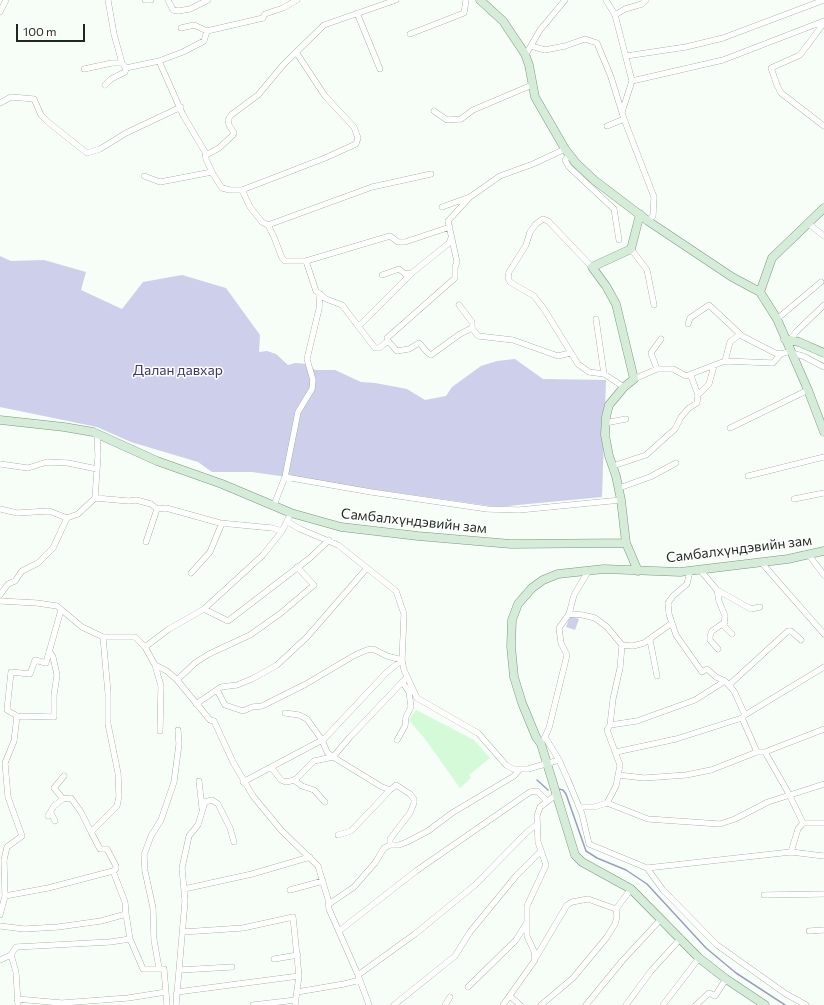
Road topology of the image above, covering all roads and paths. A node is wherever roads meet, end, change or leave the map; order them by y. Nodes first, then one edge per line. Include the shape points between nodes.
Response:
1 (6, 0) edge
2 (108, 0) edge
3 (145, 0) edge
4 (151, 0) edge
5 (168, 0) edge
6 (208, 0) edge
7 (297, 0) edge
8 (396, 0) edge
9 (466, 0) edge
10 (480, 0) edge
11 (606, 0) edge
12 (646, 0) edge
13 (824, 0) edge
14 (563, 1) edge
15 (0, 12) edge
16 (357, 13) junction
17 (615, 15) junction
18 (824, 22) edge
19 (181, 28) dead end
20 (207, 31) junction
21 (410, 34) dead end
22 (531, 46) junction
23 (296, 52) junction
24 (525, 56) junction
25 (626, 56) junction
26 (159, 61) junction
27 (122, 64) junction
28 (84, 68) dead end
29 (126, 68) junction
30 (380, 69) dead end
31 (632, 81) junction
32 (105, 85) dead end
33 (532, 85) junction
34 (0, 102) edge
35 (180, 107) junction
36 (434, 111) dead end
37 (623, 116) junction
38 (607, 126) dead end
39 (824, 126) edge
40 (567, 152) junction
41 (206, 155) junction
42 (212, 172) junction
43 (431, 174) dead end
44 (144, 176) dead end
45 (242, 190) junction
46 (470, 197) junction
47 (442, 207) dead end
48 (824, 208) edge
49 (640, 214) junction
50 (648, 221) junction
51 (809, 224) junction
52 (268, 226) junction
53 (450, 228) junction
54 (824, 236) edge
55 (451, 238) junction
56 (619, 240) dead end
57 (631, 249) junction
58 (306, 261) junction
59 (592, 267) junction
60 (413, 272) junction
61 (382, 275) dead end
62 (822, 282) dead end
63 (760, 292) junction
64 (320, 294) junction
65 (459, 305) dead end
66 (654, 305) dead end
67 (824, 305) edge
68 (596, 319) dead end
69 (777, 319) junction
70 (688, 324) dead end
71 (359, 326) junction
72 (472, 328) junction
73 (740, 334) junction
74 (661, 339) dead end
75 (788, 340) junction
76 (388, 342) junction
77 (790, 352) junction
78 (570, 353) junction
79 (824, 353) edge
80 (781, 354) junction
81 (725, 361) junction
82 (714, 366) junction
83 (824, 367) edge
84 (657, 369) junction
85 (604, 374) junction
86 (691, 376) junction
87 (634, 379) junction
88 (624, 387) junction
89 (808, 390) junction
90 (698, 395) junction
91 (626, 419) dead end
92 (0, 420) edge
93 (605, 423) junction
94 (730, 428) dead end
95 (824, 432) edge
96 (97, 433) junction
97 (824, 457) edge
98 (676, 463) dead end
99 (0, 464) edge
100 (613, 466) junction
101 (97, 469) junction
102 (748, 476) dead end
103 (285, 477) junction
104 (619, 488) junction
105 (824, 493) edge
106 (95, 498) junction
107 (794, 499) dead end
108 (621, 500) junction
109 (274, 505) junction
110 (0, 509) edge
111 (157, 509) junction
112 (291, 513) junction
113 (67, 518) junction
114 (288, 522) junction
115 (222, 523) junction
116 (282, 531) junction
117 (329, 540) junction
118 (146, 542) dead end
119 (626, 543) junction
120 (824, 551) edge
121 (808, 554) junction
122 (761, 562) junction
123 (297, 567) junction
124 (367, 568) junction
125 (589, 570) junction
126 (700, 570) junction
127 (638, 571) junction
128 (690, 571) junction
129 (191, 573) dead end
130 (824, 575) edge
131 (717, 590) junction
132 (0, 595) edge
133 (0, 601) edge
134 (760, 607) dead end
135 (204, 609) junction
136 (61, 610) junction
137 (569, 614) junction
138 (724, 622) junction
139 (672, 623) junction
140 (732, 634) dead end
141 (824, 634) edge
142 (103, 637) junction
143 (650, 640) junction
144 (801, 640) dead end
145 (622, 645) junction
146 (145, 647) junction
147 (718, 649) dead end
148 (49, 651) junction
149 (402, 660) junction
150 (155, 665) junction
151 (824, 667) edge
152 (656, 676) dead end
153 (407, 677) junction
154 (177, 680) junction
155 (402, 683) junction
156 (727, 683) junction
157 (217, 690) junction
158 (196, 704) junction
159 (285, 713) dead end
160 (17, 716) junction
161 (744, 716) junction
162 (610, 725) junction
163 (824, 729) edge
164 (178, 730) dead end
165 (160, 731) dead end
166 (322, 740) junction
167 (397, 740) dead end
168 (543, 741) junction
169 (616, 752) junction
170 (757, 752) junction
171 (765, 752) junction
172 (333, 758) junction
173 (559, 760) junction
174 (547, 764) junction
175 (271, 767) junction
176 (519, 770) junction
177 (618, 775) junction
178 (64, 776) dead end
179 (294, 780) junction
180 (199, 781) dead end
181 (243, 782) junction
182 (824, 784) edge
183 (390, 790) junction
184 (557, 794) junction
185 (789, 794) junction
186 (63, 799) junction
187 (547, 801) junction
188 (325, 802) dead end
189 (607, 803) junction
190 (579, 807) junction
191 (202, 808) junction
192 (55, 821) dead end
193 (803, 823) junction
194 (824, 824) edge
195 (536, 825) junction
196 (91, 832) junction
197 (338, 835) dead end
198 (234, 842) dead end
199 (390, 845) junction
200 (540, 852) junction
201 (791, 852) junction
202 (824, 856) edge
203 (310, 857) junction
204 (647, 868) junction
205 (113, 871) junction
206 (323, 881) junction
207 (184, 889) junction
208 (631, 889) junction
209 (290, 890) dead end
210 (824, 894) edge
211 (764, 895) dead end
212 (5, 896) junction
213 (328, 904) junction
214 (616, 909) junction
215 (126, 914) junction
216 (0, 915) edge
217 (660, 918) junction
218 (526, 924) junction
219 (0, 926) edge
220 (824, 930) edge
221 (339, 931) junction
222 (809, 931) dead end
223 (183, 932) junction
224 (681, 938) junction
225 (130, 939) junction
226 (11, 955) junction
227 (298, 955) junction
228 (699, 958) junction
229 (274, 959) dead end
230 (0, 960) edge
231 (535, 960) junction
232 (232, 967) dead end
233 (159, 968) junction
234 (180, 970) junction
235 (299, 976) junction
236 (359, 977) junction
237 (726, 980) junction
238 (468, 987) dead end
239 (166, 992) junction
240 (177, 992) junction
241 (297, 992) junction
242 (510, 996) junction
243 (450, 997) dead end
244 (18, 1002) edge
245 (296, 1002) edge
246 (167, 1005) edge
247 (173, 1005) edge
248 (176, 1005) edge
249 (253, 1005) edge
250 (369, 1005) edge
251 (394, 1005) edge
252 (445, 1005) edge
253 (502, 1005) edge
254 (520, 1005) edge
255 (541, 1005) edge
256 (586, 1005) edge
257 (626, 1005) edge
258 (664, 1005) edge
259 (696, 1005) edge
260 (765, 1005) edge
261 (806, 1005) edge

1 - 15 street
2 - 27 street
3 - 4 street
5 - 6 street via 173,10 178,11 190,9
7 - 20 street via 265,14 263,18
8 - 16 street
9 - 21 street via 464,13
10 - 24 street via 503,21
11 - 17 street
12 - 17 street
13 - 25 street via 723,38 686,48
14 - 22 street
16 - 23 street via 324,25
16 - 30 street
17 - 25 street
18 - 31 street via 723,60
18 - 39 street via 800,55 771,68 781,93
19 - 20 street via 194,25
20 - 26 street via 204,42
22 - 24 street
22 - 37 street via 545,50 585,38 597,43
23 - 41 street via 258,95 228,120 234,133 232,136 219,148
23 - 45 street via 325,96 354,126 358,138 356,144
24 - 33 street
25 - 31 street
26 - 29 street
26 - 35 street
27 - 28 street via 112,63
27 - 29 street
29 - 32 street via 125,72
31 - 37 street
33 - 36 street via 473,110 461,119 447,120
33 - 40 street via 535,96
34 - 35 street via 11,97 34,99 41,115 87,153 100,149 126,133
35 - 41 street
37 - 38 street
37 - 50 street via 654,197 653,216
40 - 46 street via 500,176
40 - 49 street via 594,180
40 - 56 street via 565,160 569,167 614,209
41 - 42 street
42 - 44 street via 160,182
42 - 45 street via 222,188
43 - 52 street via 372,187
45 - 52 street via 250,207
46 - 47 street
46 - 53 street via 448,221
48 - 51 street
49 - 50 street
49 - 57 street
50 - 63 street via 732,277
51 - 54 street
51 - 63 street via 772,258
52 - 58 street via 285,261
53 - 55 street
53 - 58 street via 405,242 398,242 390,236
55 - 60 street via 449,243
55 - 76 street via 457,262 455,278 387,338
57 - 59 street
57 - 66 street via 647,270
58 - 64 street via 316,291
59 - 78 street via 548,221 543,219 530,232 526,245 509,272 510,282 534,296 544,309
59 - 87 street via 616,304
60 - 61 street via 405,274 399,269
60 - 71 street
62 - 69 street
63 - 69 street
64 - 71 street via 342,305
64 - 103 street via 319,310 307,359 313,380 312,389 298,412
65 - 72 street via 472,322
67 - 75 street
68 - 85 street
69 - 75 street
70 - 73 street via 690,318 708,305
71 - 76 street via 376,348
72 - 76 street via 431,354 419,343 397,351
72 - 78 street via 478,336 513,340 558,356
73 - 80 street via 772,352
73 - 81 street via 730,342
74 - 84 street via 651,353
75 - 77 street
75 - 79 street via 800,342
77 - 80 street
77 - 83 street
77 - 89 street
78 - 85 street via 589,372
80 - 81 street via 771,363
81 - 82 street
82 - 86 street
82 - 90 street via 709,384
84 - 86 street via 674,369 683,376
84 - 87 street
85 - 88 street
86 - 90 street
87 - 88 street
88 - 93 street via 609,405
89 - 94 street
89 - 95 street
90 - 100 street via 697,403 681,417 675,429 646,455
91 - 93 street
92 - 96 street, Самбалхүндэвийн зам
93 - 100 street via 606,444
96 - 101 street
96 - 109 street, Самбалхүндэвийн зам via 157,461
97 - 102 street
98 - 104 street via 650,477
99 - 101 street via 28,468 47,462 68,463
100 - 104 street
101 - 106 street
103 - 108 street via 487,510 519,510
103 - 109 street
104 - 108 street
105 - 107 street
106 - 111 street via 136,500 151,504
106 - 113 street via 78,514
108 - 119 street
109 - 112 street, Самбалхүндэвийн зам
110 - 113 street via 17,513 49,511
111 - 115 street via 166,508
111 - 118 street
112 - 114 street
112 - 119 street, Самбалхүндэвийн зам via 341,527 453,540 527,545
113 - 132 street via 53,548 38,562 22,571
114 - 116 street
114 - 117 street
115 - 116 street
115 - 129 street via 210,552
116 - 135 street via 263,555
117 - 123 street
117 - 124 street
119 - 127 street
120 - 121 street, Самбалхүндэвийн зам
121 - 122 street, Самбалхүндэвийн зам
121 - 130 street
122 - 126 street, Самбалхүндэвийн зам
122 - 141 street
123 - 135 street via 228,621
123 - 154 street via 314,585 250,634 200,660
124 - 149 street via 393,588 400,599 404,621
124 - 157 street via 307,637 277,665 252,679 237,685 226,685
125 - 127 street, Самбалхүндэвийн зам
125 - 137 street via 574,595
125 - 168 street, Самбалхүндэвийн зам via 558,574 544,580 522,599 512,620 514,676 536,737
126 - 128 street, Самбалхүндэвийн зам
126 - 131 street
127 - 128 street, Самбалхүндэвийн зам
128 - 139 street via 687,584 668,602
131 - 134 street via 751,609
131 - 138 street
133 - 136 street via 37,603 57,606
135 - 146 street via 169,629
136 - 142 street via 82,626
136 - 148 street
137 - 145 street via 595,618 607,627
137 - 168 street via 559,628 561,643 567,654 549,728
138 - 140 street via 724,626
138 - 147 street via 712,631 710,636 710,640
139 - 143 street
139 - 156 street via 676,634 702,672 707,669
142 - 146 street via 135,636
142 - 196 street via 108,724 118,773 119,796 117,806
143 - 145 street via 633,646
143 - 152 street
144 - 156 street via 788,631
145 - 162 street
146 - 150 street
148 - 160 street via 55,661 57,675 54,717
148 - 160 street via 46,663 35,660 30,674 11,672 7,710
149 - 153 street
149 - 157 street via 373,649 367,650 262,706 243,711 225,706
149 - 166 street via 387,672
150 - 154 street via 168,671
150 - 165 street via 161,686
151 - 161 street
153 - 155 street
153 - 176 street via 417,698 472,729 486,740 508,767
154 - 158 street
155 - 167 street via 409,692 411,707
155 - 172 street
156 - 161 street via 734,691
156 - 162 street via 695,700 637,721
157 - 158 street
158 - 181 street via 210,720 214,721
159 - 166 street via 307,719
160 - 212 street via 14,741 6,763 8,797 22,836 7,847 4,860
161 - 169 street via 682,737
161 - 170 street
162 - 169 street via 607,730
163 - 171 street
164 - 233 street via 179,744 174,782 161,820 151,836 144,855
166 - 172 street
166 - 175 street
168 - 173 street
168 - 174 street, Самбалхүндэвийн зам
169 - 177 street via 620,765
170 - 171 street
170 - 177 street via 711,770 686,775 644,778
171 - 185 street
172 - 179 street via 314,761
172 - 183 street
173 - 174 street
173 - 190 street
174 - 176 street
174 - 184 street, Самбалхүндэвийн зам
175 - 179 street via 286,782
175 - 181 street
176 - 199 street via 514,776 452,812 428,832 399,845
177 - 189 street via 616,786
178 - 186 street via 54,788
179 - 188 street via 314,790
180 - 191 street
181 - 203 street via 267,814
182 - 185 street
183 - 197 street via 351,831
183 - 199 street via 396,785 410,794 414,803 410,813 390,839
184 - 187 street
184 - 208 street, Самбалхүндэвийн зам via 578,859
185 - 189 street via 720,824 648,819
185 - 193 street
186 - 192 street via 54,806 50,814
186 - 196 street via 71,798 74,801
187 - 195 street via 538,810
187 - 221 street via 537,791 530,792 416,871
189 - 190 street via 594,807
190 - 204 street via 590,844
191 - 198 street via 206,802 212,800 218,804
191 - 207 street via 198,825 189,836 182,868
193 - 194 street
193 - 201 street via 798,829
195 - 200 street
195 - 236 street via 475,885
196 - 205 street via 100,849 107,849 116,866
199 - 213 street via 384,848 375,863 354,887
200 - 218 street via 546,860 546,865 528,901
200 - 251 street via 516,876 470,932 455,956
201 - 202 street
201 - 204 street
203 - 206 street via 318,866
203 - 207 street via 252,874
204 - 261 street via 663,890 717,946 781,991
205 - 212 street
205 - 215 street via 126,902
206 - 209 street
206 - 213 street
207 - 223 street
208 - 214 street
208 - 217 street, Самбалхүндэвийн зам
210 - 211 street
212 - 216 street
213 - 221 street
214 - 231 street via 588,899 567,905
214 - 255 street via 617,917 606,937 573,978
215 - 219 street via 101,921 58,927
215 - 225 street
217 - 224 street, Самбалхүндэвийн зам
217 - 256 street
218 - 231 street
218 - 238 street via 516,940
220 - 222 street
221 - 236 street
223 - 227 street via 243,928 293,917
223 - 234 street
224 - 228 street, Самбалхүндэвийн зам
224 - 257 street via 651,971
225 - 226 street via 16,947
225 - 233 street via 143,970
226 - 230 street
226 - 244 street via 16,972
227 - 229 street
227 - 235 street
228 - 237 street, Самбалхүндэвийн зам
228 - 258 street
231 - 242 street
232 - 234 street
233 - 239 street via 164,969
234 - 240 street
235 - 240 street
235 - 241 street
236 - 241 street via 340,985
236 - 250 street
237 - 259 street via 715,996 709,993
237 - 260 street, Самбалхүндэвийн зам
239 - 244 street via 62,1003
239 - 246 street
240 - 247 street
240 - 248 street
241 - 245 street
242 - 253 street
242 - 254 street
243 - 252 street
245 - 249 street

